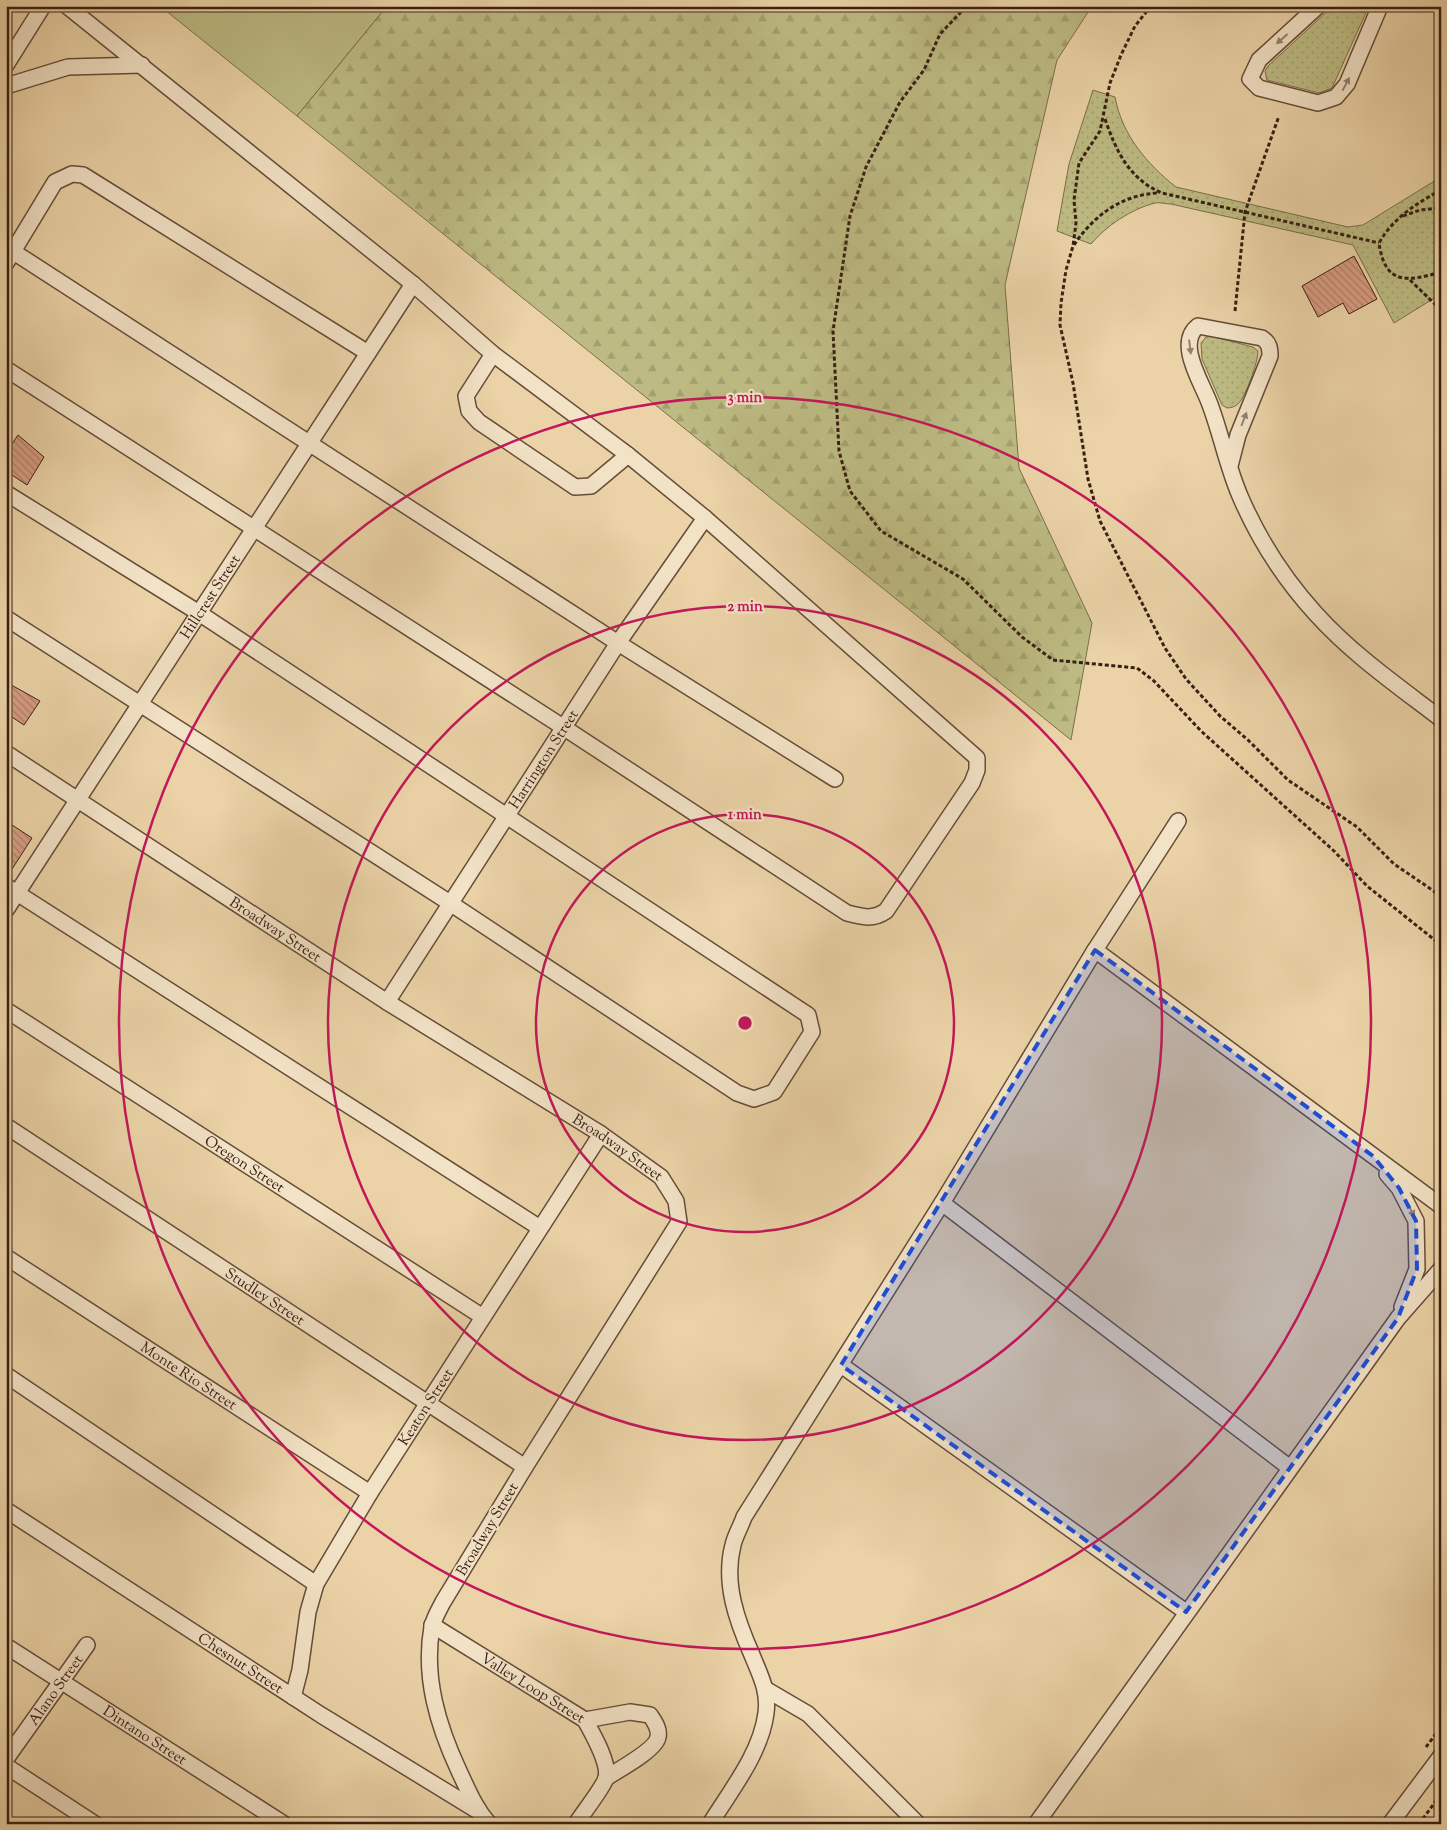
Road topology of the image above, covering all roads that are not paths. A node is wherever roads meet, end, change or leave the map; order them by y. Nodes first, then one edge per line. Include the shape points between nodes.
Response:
1 (43, 6) edge
2 (67, 6) edge
3 (1318, 6) edge
4 (1380, 6) edge
5 (6, 65) edge
6 (142, 65) junction
7 (6, 86) edge
8 (9, 254) edge
9 (414, 284) junction
10 (368, 353) junction
11 (493, 354) junction
12 (6, 369) edge
13 (308, 444) junction
14 (628, 455) junction
15 (1230, 466) junction
16 (6, 493) edge
17 (705, 518) junction
18 (254, 528) junction
19 (199, 613) junction
20 (6, 618) edge
21 (618, 643) junction
22 (140, 704) junction
23 (1441, 719) edge
24 (564, 727) junction
25 (6, 752) edge
26 (834, 779) dead end
27 (78, 800) junction
28 (506, 817) junction
29 (1178, 821) dead end
30 (12, 889) edge
31 (450, 903) junction
32 (6, 910) edge
33 (1095, 950) junction
34 (387, 1002) junction
35 (6, 1010) edge
36 (6, 1126) edge
37 (600, 1134) junction
38 (1373, 1156) junction
39 (942, 1203) junction
40 (1441, 1206) edge
41 (540, 1228) junction
42 (6, 1257) edge
43 (1441, 1269) edge
44 (483, 1317) junction
45 (1398, 1318) junction
46 (841, 1365) junction
47 (6, 1375) edge
48 (427, 1405) junction
49 (525, 1467) junction
50 (1290, 1468) junction
51 (370, 1493) junction
52 (6, 1510) edge
53 (316, 1584) junction
54 (1186, 1612) junction
55 (432, 1625) junction
56 (87, 1645) dead end
57 (6, 1646) edge
58 (61, 1681) junction
59 (767, 1690) junction
60 (293, 1697) junction
61 (585, 1720) junction
62 (1441, 1756) edge
63 (6, 1759) edge
64 (6, 1766) edge
65 (606, 1778) junction
66 (478, 1811) junction
67 (266, 1819) edge
68 (95, 1824) edge
69 (284, 1824) edge
70 (489, 1824) edge
71 (576, 1824) edge
72 (710, 1824) edge
73 (918, 1824) edge
74 (1036, 1824) edge
75 (1390, 1824) edge

1 - 5 street
2 - 6 street
3 -> 4 street via 1259,60 1252,70 1250,79 1253,84 1318,103 1336,97 1347,84
6 - 7 street via 68,68
6 - 9 street
8 - 10 street via 55,182 72,174 83,176
8 - 13 street
9 - 10 street, Hillcrest Street
9 - 11 street
10 - 13 street, Hillcrest Street
11 - 14 street
11 - 14 street via 466,396 469,410 479,422 575,487 591,486
12 - 18 street
13 - 18 street, Hillcrest Street
13 - 21 street
14 - 17 street
15 -> 15 street via 1270,349 1262,338 1198,326 1189,337 1189,351
15 - 23 street via 1263,542 1315,614 1374,667
16 - 19 street
17 - 21 street, Harrington Street
17 - 24 street via 977,758 972,783 886,911 866,918 847,913
18 - 19 street, Hillcrest Street
18 - 24 street
19 - 22 street, Hillcrest Street
19 - 28 street
20 - 22 street
21 - 24 street, Harrington Street
21 - 26 street
22 - 27 street, Hillcrest Street
22 - 31 street
24 - 28 street, Harrington Street
25 - 27 street, Broadway Street
27 - 30 street, Hillcrest Street
27 - 34 street, Broadway Street
28 - 31 street, Harrington Street
28 - 31 street via 808,1015 812,1032 804,1047 774,1092 754,1099 737,1093
29 - 33 street
30 - 32 street, Hillcrest Street
30 - 41 street
31 - 34 street, Harrington Street
33 - 38 street
33 - 39 street
34 - 37 street, Broadway Street
35 - 44 street, Oregon Street
36 - 48 street, Studley Street
37 - 41 street, Keaton Street
37 - 49 street, Broadway Street via 661,1177 676,1201 679,1222
38 - 40 street
38 -> 45 street via 1399,1188 1416,1221 1417,1269
39 - 46 street
39 - 50 street
41 - 44 street, Keaton Street
42 - 51 street, Monte Rio Street
43 - 45 street
44 - 48 street, Keaton Street
45 - 50 street
46 - 54 street
46 - 59 street via 744,1517 732,1546 729,1583 736,1621
47 - 53 street
48 - 49 street, Studley Street
48 - 51 street, Keaton Street
49 - 55 street, Broadway Street
50 - 54 street
51 - 53 street, Keaton Street
52 - 60 street, Chesnut Street
53 - 60 street, Keaton Street
54 - 74 street
55 - 61 street, Valley Loop Street
55 - 66 street, Broadway Street via 429,1662 435,1708 443,1736
56 - 58 street, Alano Street
57 - 58 street, Dintano Street
58 - 63 street, Alano Street
58 - 67 street, Dintano Street
59 - 72 street via 766,1712 758,1743
59 - 73 street via 808,1714
60 - 66 street, Chesnut Street
61 - 65 street, Valley Loop Street via 596,1739
61 - 65 street via 630,1712 650,1715 656,1724 659,1736 655,1745
62 - 75 street
64 - 68 street
65 - 71 street
66 - 70 street, Broadway Street
67 - 69 street, Dintano Street

